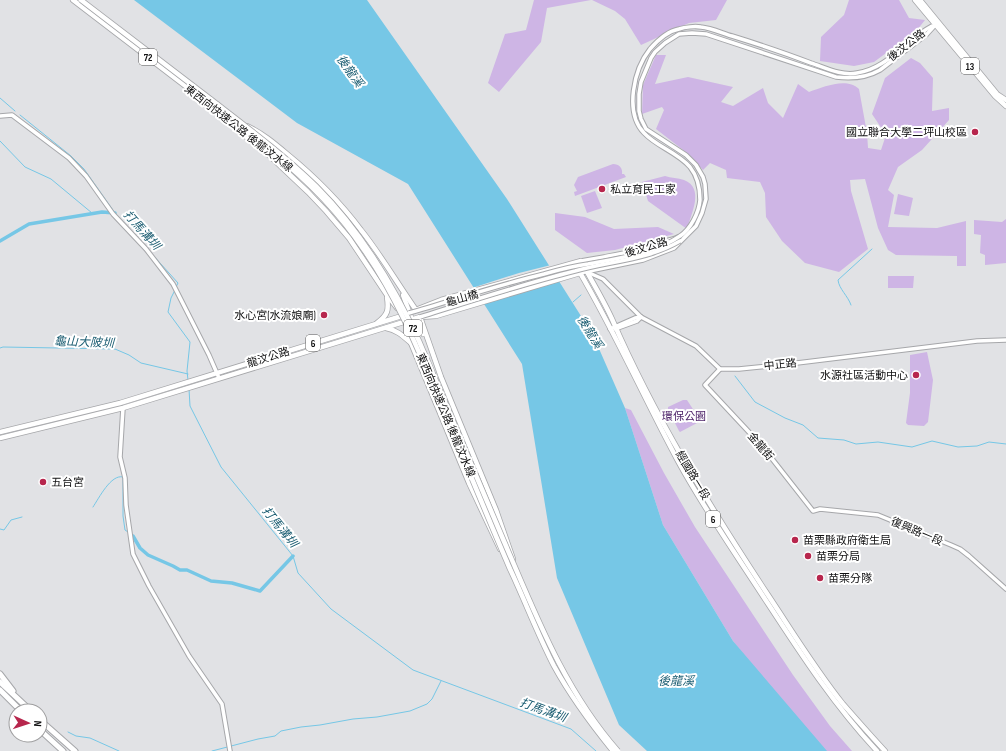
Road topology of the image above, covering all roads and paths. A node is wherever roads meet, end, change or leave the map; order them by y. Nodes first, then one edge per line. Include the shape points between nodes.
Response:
1 (74, 0) edge
2 (81, 0) edge
3 (915, 0) edge
4 (920, 0) edge
5 (937, 23) junction
6 (633, 94) junction
7 (639, 94) junction
8 (1006, 100) edge
9 (1006, 106) edge
10 (222, 114) junction
11 (0, 116) edge
12 (242, 123) junction
13 (680, 236) junction
14 (680, 241) junction
15 (581, 261) junction
16 (574, 262) junction
17 (586, 272) junction
18 (580, 273) junction
19 (400, 287) junction
20 (387, 295) junction
21 (416, 310) junction
22 (409, 313) junction
23 (403, 316) junction
24 (420, 317) junction
25 (641, 317) junction
26 (412, 320) junction
27 (406, 322) junction
28 (377, 324) junction
29 (386, 328) junction
30 (615, 328) junction
31 (610, 329) junction
32 (426, 337) junction
33 (1006, 340) edge
34 (411, 343) junction
35 (720, 369) junction
36 (217, 373) junction
37 (219, 378) junction
38 (120, 403) junction
39 (123, 408) junction
40 (0, 432) edge
41 (0, 438) edge
42 (813, 511) joint
43 (505, 556) junction
44 (514, 564) junction
45 (1006, 589) edge
46 (0, 674) edge
47 (0, 682) edge
48 (0, 690) edge
49 (19, 700) junction
50 (13, 703) edge
51 (22, 703) edge
52 (48, 727) edge
53 (48, 737) edge
54 (229, 748) edge
55 (63, 751) edge
56 (75, 751) edge
57 (612, 751) edge
58 (618, 751) edge
59 (877, 751) edge
60 (885, 751) edge

1 - 10 main road, 東西向快速公路 後龍汶水線 / 72
2 - 12 main road, 東西向快速公路 後龍汶水線 / 72, bridge
3 - 5 main road, 13
4 - 5 main road, 13
5 - 6 street, 後汶公路 via 880,64 865,72 849,74 700,27 677,29 655,44 645,56
5 - 7 street, 後汶公路 via 927,34 880,70 856,78 836,77 706,34 679,34 655,52 640,82
5 - 8 main road, 13 via 997,94
5 - 9 main road, 13 via 995,96
6 - 7 street
6 - 13 street, 後汶公路 via 632,105 638,126 652,140 682,159 691,168 699,185 699,204 691,224
7 - 14 street, 後汶公路 via 639,111 646,129 686,155 696,165 705,184 706,199 702,213 696,226
10 - 20 main road, bridge via 326,211 349,238
10 - 43 main road, 東西向快速公路 後龍汶水線 / 72, bridge via 274,154 312,189 364,249 415,341
11 - 36 street via 12,115 69,158 86,176 108,208 146,249 173,284
12 - 19 main road, bridge via 267,138 319,183 361,230
12 - 44 main road, 東西向快速公路 後龍汶水線 / 72, bridge via 316,186 356,233 388,279 420,341
13 - 15 street, 後汶公路 via 641,250
13 - 22 street, 龜山橋, bridge via 666,245 649,250 542,274
14 - 17 street, 後汶公路 via 674,248 643,260
14 - 24 street, 龜山橋, bridge via 651,254 574,271
15 - 16 main road, 後汶公路 / 6
15 - 17 main road, 經國路一段 / 6
16 - 18 main road, 經國路一段 / 6
16 - 21 main road, 龜山橋 / 6, bridge
17 - 18 street, 後汶公路
17 - 25 street via 603,279
17 - 30 main road, 經國路一段 / 6
18 - 24 main road, 龜山橋 / 6, bridge via 436,316
18 - 31 main road, 經國路一段 / 6
19 - 21 main road
19 - 22 main road
20 - 23 main road
20 - 28 main road via 389,306 386,315
21 - 22 main road, 龜山橋 / 6, bridge
22 - 23 main road, 龍汶公路 / 6
22 - 26 main road
23 - 27 main road
23 - 28 main road, 龍汶公路 / 6
24 - 26 main road, 6
24 - 32 main road
25 - 30 street via 637,322
25 - 35 street via 696,346
26 - 27 main road, 6
26 - 32 main road
27 - 29 main road, 龍汶公路 / 6
27 - 34 main road
28 - 36 main road, 龍汶公路 / 6
29 - 34 main road via 401,334
29 - 37 main road, 龍汶公路 / 6
30 - 31 street
30 - 60 main road, 經國路一段 / 6 via 680,455 749,566 815,666
31 - 59 main road, 經國路一段 / 6 via 696,493 810,669
32 - 44 main road via 496,510
33 - 35 street, 中正路
34 - 43 main road via 469,483 497,545
35 - 42 street, 金龍街 via 705,385 762,446
36 - 37 street
36 - 38 main road, 6
37 - 39 main road, 6
38 - 39 main road
38 - 40 main road, 6
39 - 41 main road, 6
39 - 54 street via 120,457 125,478 128,528 133,554 189,656 222,704
42 - 45 street, 復興路一段 via 820,509 878,515 960,549
43 - 57 main road, 東西向快速公路 後龍汶水線 / 72, bridge via 555,668 584,715
44 - 58 main road, 東西向快速公路 後龍汶水線 / 72, bridge via 560,666 589,713
46 - 49 highway
47 - 49 highway
48 - 50 highway
49 - 51 highway
52 - 56 highway
53 - 55 highway

